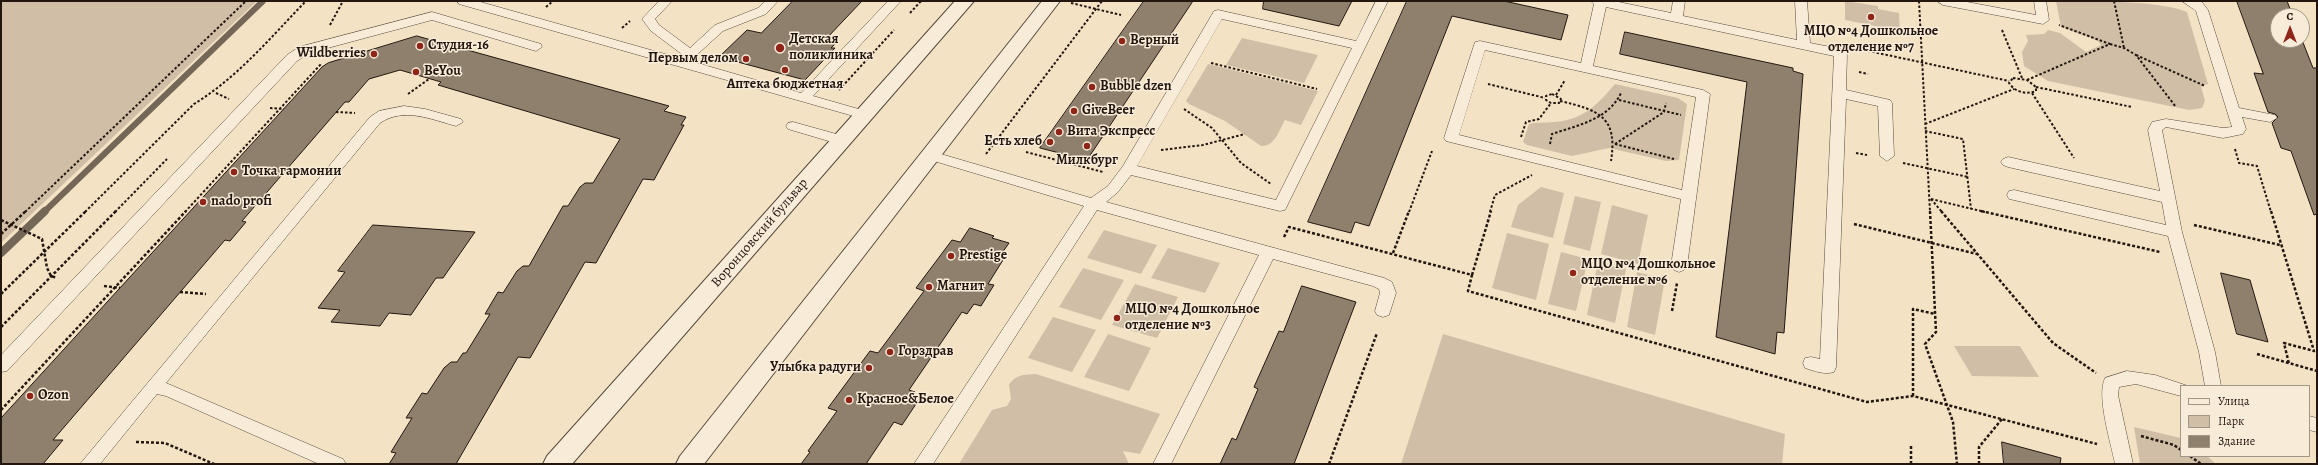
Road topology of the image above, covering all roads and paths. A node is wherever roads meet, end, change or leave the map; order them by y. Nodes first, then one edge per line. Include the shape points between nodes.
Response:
1 (246, 1) edge
2 (306, 1) edge
3 (342, 1) edge
4 (666, 1) edge
5 (772, 1) edge
6 (895, 1) edge
7 (921, 1) edge
8 (964, 1) edge
9 (1051, 1) edge
10 (1064, 1) edge
11 (1102, 1) edge
12 (1382, 1) edge
13 (1599, 1) edge
14 (1679, 1) edge
15 (1801, 1) edge
16 (1919, 1) edge
17 (1943, 1) edge
18 (2040, 1) edge
19 (2114, 1) edge
20 (2188, 1) edge
21 (472, 2) edge
22 (1096, 9) junction
23 (1121, 15) dead end
24 (905, 18) dead end
25 (1677, 18) junction
26 (2043, 20) junction
27 (2001, 26) dead end
28 (895, 30) dead end
29 (324, 44) junction
30 (2110, 44) junction
31 (1804, 45) junction
32 (1360, 46) junction
33 (536, 47) dead end
34 (2124, 48) junction
35 (2136, 55) junction
36 (686, 59) junction
37 (1192, 59) junction
38 (324, 62) dead end
39 (1922, 63) junction
40 (1586, 68) junction
41 (1566, 78) dead end
42 (2022, 78) junction
43 (429, 79) dead end
44 (2027, 80) junction
45 (2009, 81) junction
46 (1481, 82) dead end
47 (2036, 87) junction
48 (1622, 89) dead end
49 (2014, 89) junction
50 (1840, 93) junction
51 (2032, 93) junction
52 (2228, 93) junction
53 (1337, 94) junction
54 (407, 95) dead end
55 (1556, 95) junction
56 (804, 98) junction
57 (1545, 98) junction
58 (1619, 100) junction
59 (1666, 100) dead end
60 (1167, 101) junction
61 (1560, 101) junction
62 (1551, 103) junction
63 (826, 105) junction
64 (2132, 107) dead end
65 (2182, 111) dead end
66 (2233, 111) junction
67 (336, 112) dead end
68 (1664, 112) junction
69 (358, 114) dead end
70 (864, 115) junction
71 (1602, 115) junction
72 (1683, 116) dead end
73 (2270, 118) dead end
74 (456, 122) dead end
75 (1925, 124) junction
76 (793, 126) dead end
77 (1925, 131) junction
78 (1245, 134) dead end
79 (1520, 139) dead end
80 (842, 140) junction
81 (1223, 141) junction
82 (1615, 144) junction
83 (1140, 146) junction
84 (1549, 146) dead end
85 (2235, 146) dead end
86 (1614, 149) dead end
87 (1432, 151) dead end
88 (1026, 152) dead end
89 (1855, 153) dead end
90 (929, 155) junction
91 (985, 155) dead end
92 (1880, 156) joint
93 (168, 158) dead end
94 (2074, 159) dead end
95 (1682, 161) dead end
96 (1900, 162) dead end
97 (2008, 162) dead end
98 (1928, 168) junction
99 (1128, 169) junction
100 (1105, 172) dead end
101 (1537, 172) dead end
102 (1968, 177) junction
103 (1288, 191) junction
104 (2014, 195) dead end
105 (1688, 196) junction
106 (2167, 198) junction
107 (1931, 199) junction
108 (1094, 204) junction
109 (1971, 209) junction
110 (1, 220) edge
111 (1851, 223) dead end
112 (11, 225) junction
113 (2173, 226) junction
114 (1, 234) edge
115 (1283, 238) dead end
116 (1932, 243) junction
117 (2280, 245) junction
118 (44, 251) junction
119 (1269, 251) junction
120 (1393, 253) junction
121 (2163, 253) dead end
122 (1977, 254) junction
123 (1679, 271) joint
124 (1472, 275) junction
125 (51, 276) junction
126 (79, 285) junction
127 (180, 292) dead end
128 (1, 294) edge
129 (212, 295) dead end
130 (1383, 311) dead end
131 (1672, 312) dead end
132 (1935, 314) junction
133 (1, 327) edge
134 (1377, 333) dead end
135 (2316, 351) edge
136 (2257, 354) dead end
137 (1811, 364) dead end
138 (2289, 364) junction
139 (1, 366) edge
140 (2317, 370) edge
141 (2111, 383) junction
142 (2213, 385) edge
143 (154, 388) junction
144 (2180, 389) edge
145 (1913, 396) junction
146 (1946, 405) junction
147 (1, 410) edge
148 (2002, 419) junction
149 (2139, 428) dead end
150 (2117, 430) junction
151 (2140, 436) junction
152 (109, 440) junction
153 (2100, 445) dead end
154 (1911, 446) dead end
155 (2180, 449) edge
156 (2191, 457) edge
157 (89, 464) edge
158 (214, 464) edge
159 (337, 464) edge
160 (556, 464) edge
161 (689, 464) edge
162 (924, 464) edge
163 (1162, 464) edge
164 (1329, 464) edge
165 (1911, 464) edge
166 (1956, 464) edge
167 (1979, 464) edge
168 (2124, 464) edge
169 (2201, 464) edge

1 - 112 path
2 - 118 path via 276,30 264,48 216,93 194,104
3 - 29 path
4 - 36 lane via 648,19
5 - 36 lane via 762,12 719,28
6 - 56 lane
7 - 24 path
8 - 70 street, Воронцовский бульвар
9 - 90 street
10 - 22 path
11 - 22 path
12 - 32 lane
13 - 25 lane
13 - 40 lane
14 - 25 lane
15 - 31 lane
16 - 39 path
17 - 26 lane
18 - 26 lane
19 - 34 path
20 - 52 lane via 2197,4 2202,10
21 - 36 lane
22 - 23 path
22 - 91 path
25 - 31 lane
26 - 30 path
27 - 42 path via 2002,34
28 - 63 path
29 - 33 lane via 432,16
29 - 126 lane via 304,50 292,58
30 - 34 path
30 - 44 path
31 - 50 lane via 1841,53
32 - 37 lane via 1218,14
32 - 53 lane
34 - 35 path
35 - 52 path via 2215,90
35 - 65 path
36 - 56 lane
37 - 53 path
37 - 60 lane
38 - 147 path
39 - 45 path
39 - 75 path
40 - 105 lane via 1703,94
40 - 105 lane via 1480,45 1451,138
41 - 55 path
42 - 44 path
42 - 45 path via 2013,78
43 - 54 path
44 - 47 path
45 - 49 path
46 - 57 path
47 - 51 path via 2036,91
47 - 64 path
48 - 58 path
49 - 51 path
49 - 75 path
50 - 92 lane via 1885,103
50 - 137 lane via 1828,367
51 - 94 path
52 - 66 lane
53 - 103 lane
55 - 57 path via 1549,94
55 - 61 path
56 - 63 lane
57 - 62 path
58 - 68 path
58 - 71 path
59 - 68 path
60 - 81 path via 1198,116
60 - 83 lane
61 - 62 path
61 - 71 path via 1592,109
62 - 79 path via 1539,119 1526,122
63 - 70 lane
66 - 73 lane
66 - 106 lane via 2239,129 2231,133 2166,123 2157,125 2155,130
67 - 69 path
68 - 72 path
68 - 82 path
70 - 80 street, Воронцовский бульвар
71 - 82 path via 1613,129
71 - 84 path via 1552,134
74 - 143 lane via 405,109 382,113
75 - 77 path
76 - 80 lane
77 - 98 path
77 - 102 path via 1963,139
78 - 81 path
80 - 160 street, Воронцовский бульвар
81 - 83 path via 1177,149 1160,150
81 - 103 path via 1241,163 1276,188
82 - 86 path
82 - 95 path
83 - 99 lane
85 - 117 path via 2239,162 2257,166
87 - 120 path
88 - 100 path
89 - 92 path
90 - 108 lane
90 - 161 street
93 - 125 path
96 - 98 path
97 - 106 lane
98 - 102 path
98 - 107 path
99 - 103 lane via 1280,206
99 - 108 lane via 1113,189
101 - 124 path via 1495,195
102 - 109 path
104 - 113 lane
105 - 123 lane
106 - 113 lane
107 - 109 path
107 - 116 path
107 - 122 path
108 - 119 lane
108 - 162 lane
109 - 121 path
110 - 112 path
111 - 116 path
112 - 114 path
112 - 118 path via 42,239
113 - 117 path
113 - 142 lane via 2207,352
115 - 120 path via 1289,227
116 - 122 path
116 - 132 path
117 - 135 path
118 - 125 path via 46,268
118 - 128 path
119 - 130 lane via 1386,286 1388,294
119 - 163 lane
120 - 124 path
122 - 141 path via 2053,343
123 - 131 path
124 - 145 path via 1468,291 1867,402
125 - 126 path
125 - 133 path
126 - 139 lane
127 - 129 path
132 - 145 path via 1913,309
132 - 146 path via 1936,332 1925,344
134 - 164 path
135 - 138 path via 2284,343
136 - 138 path
138 - 140 path
141 - 144 lane via 2120,378 2136,378
141 - 150 lane via 2110,395
143 - 152 lane
143 - 159 lane via 169,390
145 - 146 path
146 - 148 path
146 - 166 path via 1953,422
148 - 153 path
148 - 167 path via 1979,447
149 - 151 path
150 - 151 path
150 - 168 lane
151 - 155 path via 2174,445
152 - 157 lane
152 - 158 path via 165,443
154 - 165 path
156 - 169 path

